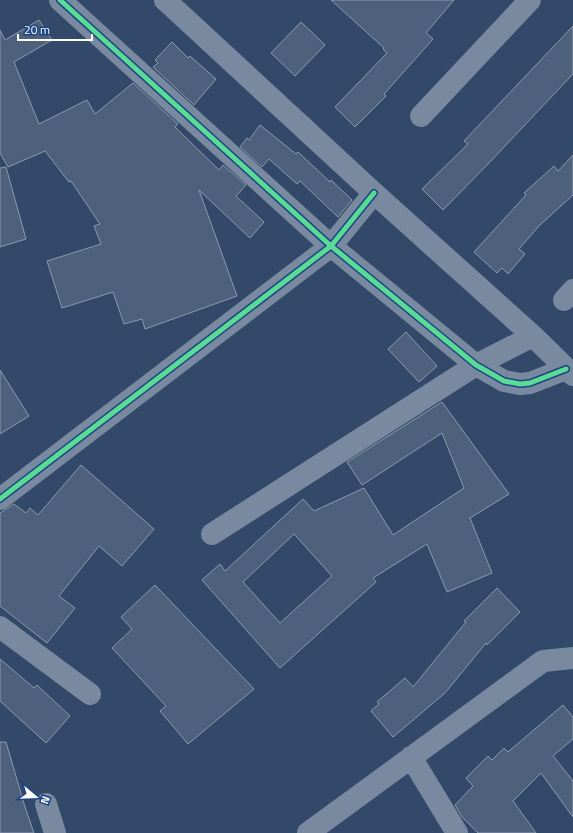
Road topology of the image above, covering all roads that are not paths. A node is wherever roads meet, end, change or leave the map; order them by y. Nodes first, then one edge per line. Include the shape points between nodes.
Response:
1 (60, 0) edge
2 (165, 0) edge
3 (530, 0) edge
4 (421, 116) dead end
5 (374, 193) junction
6 (331, 246) junction
7 (533, 336) junction
8 (476, 365) junction
9 (570, 372) edge
10 (0, 499) edge
11 (212, 534) dead end
12 (0, 627) edge
13 (573, 658) edge
14 (90, 694) dead end
15 (411, 757) junction
16 (46, 804) dead end
17 (55, 833) edge
18 (308, 833) edge
19 (457, 833) edge

1 - 6 street
2 - 5 street
3 - 4 street
5 - 6 street
5 - 7 street
6 - 8 street
6 - 10 street
7 - 8 street
7 - 9 street
8 - 9 street via 504,381 520,384
8 - 11 street
12 - 14 street
13 - 15 street via 543,660
15 - 18 street
15 - 19 street
16 - 17 street

